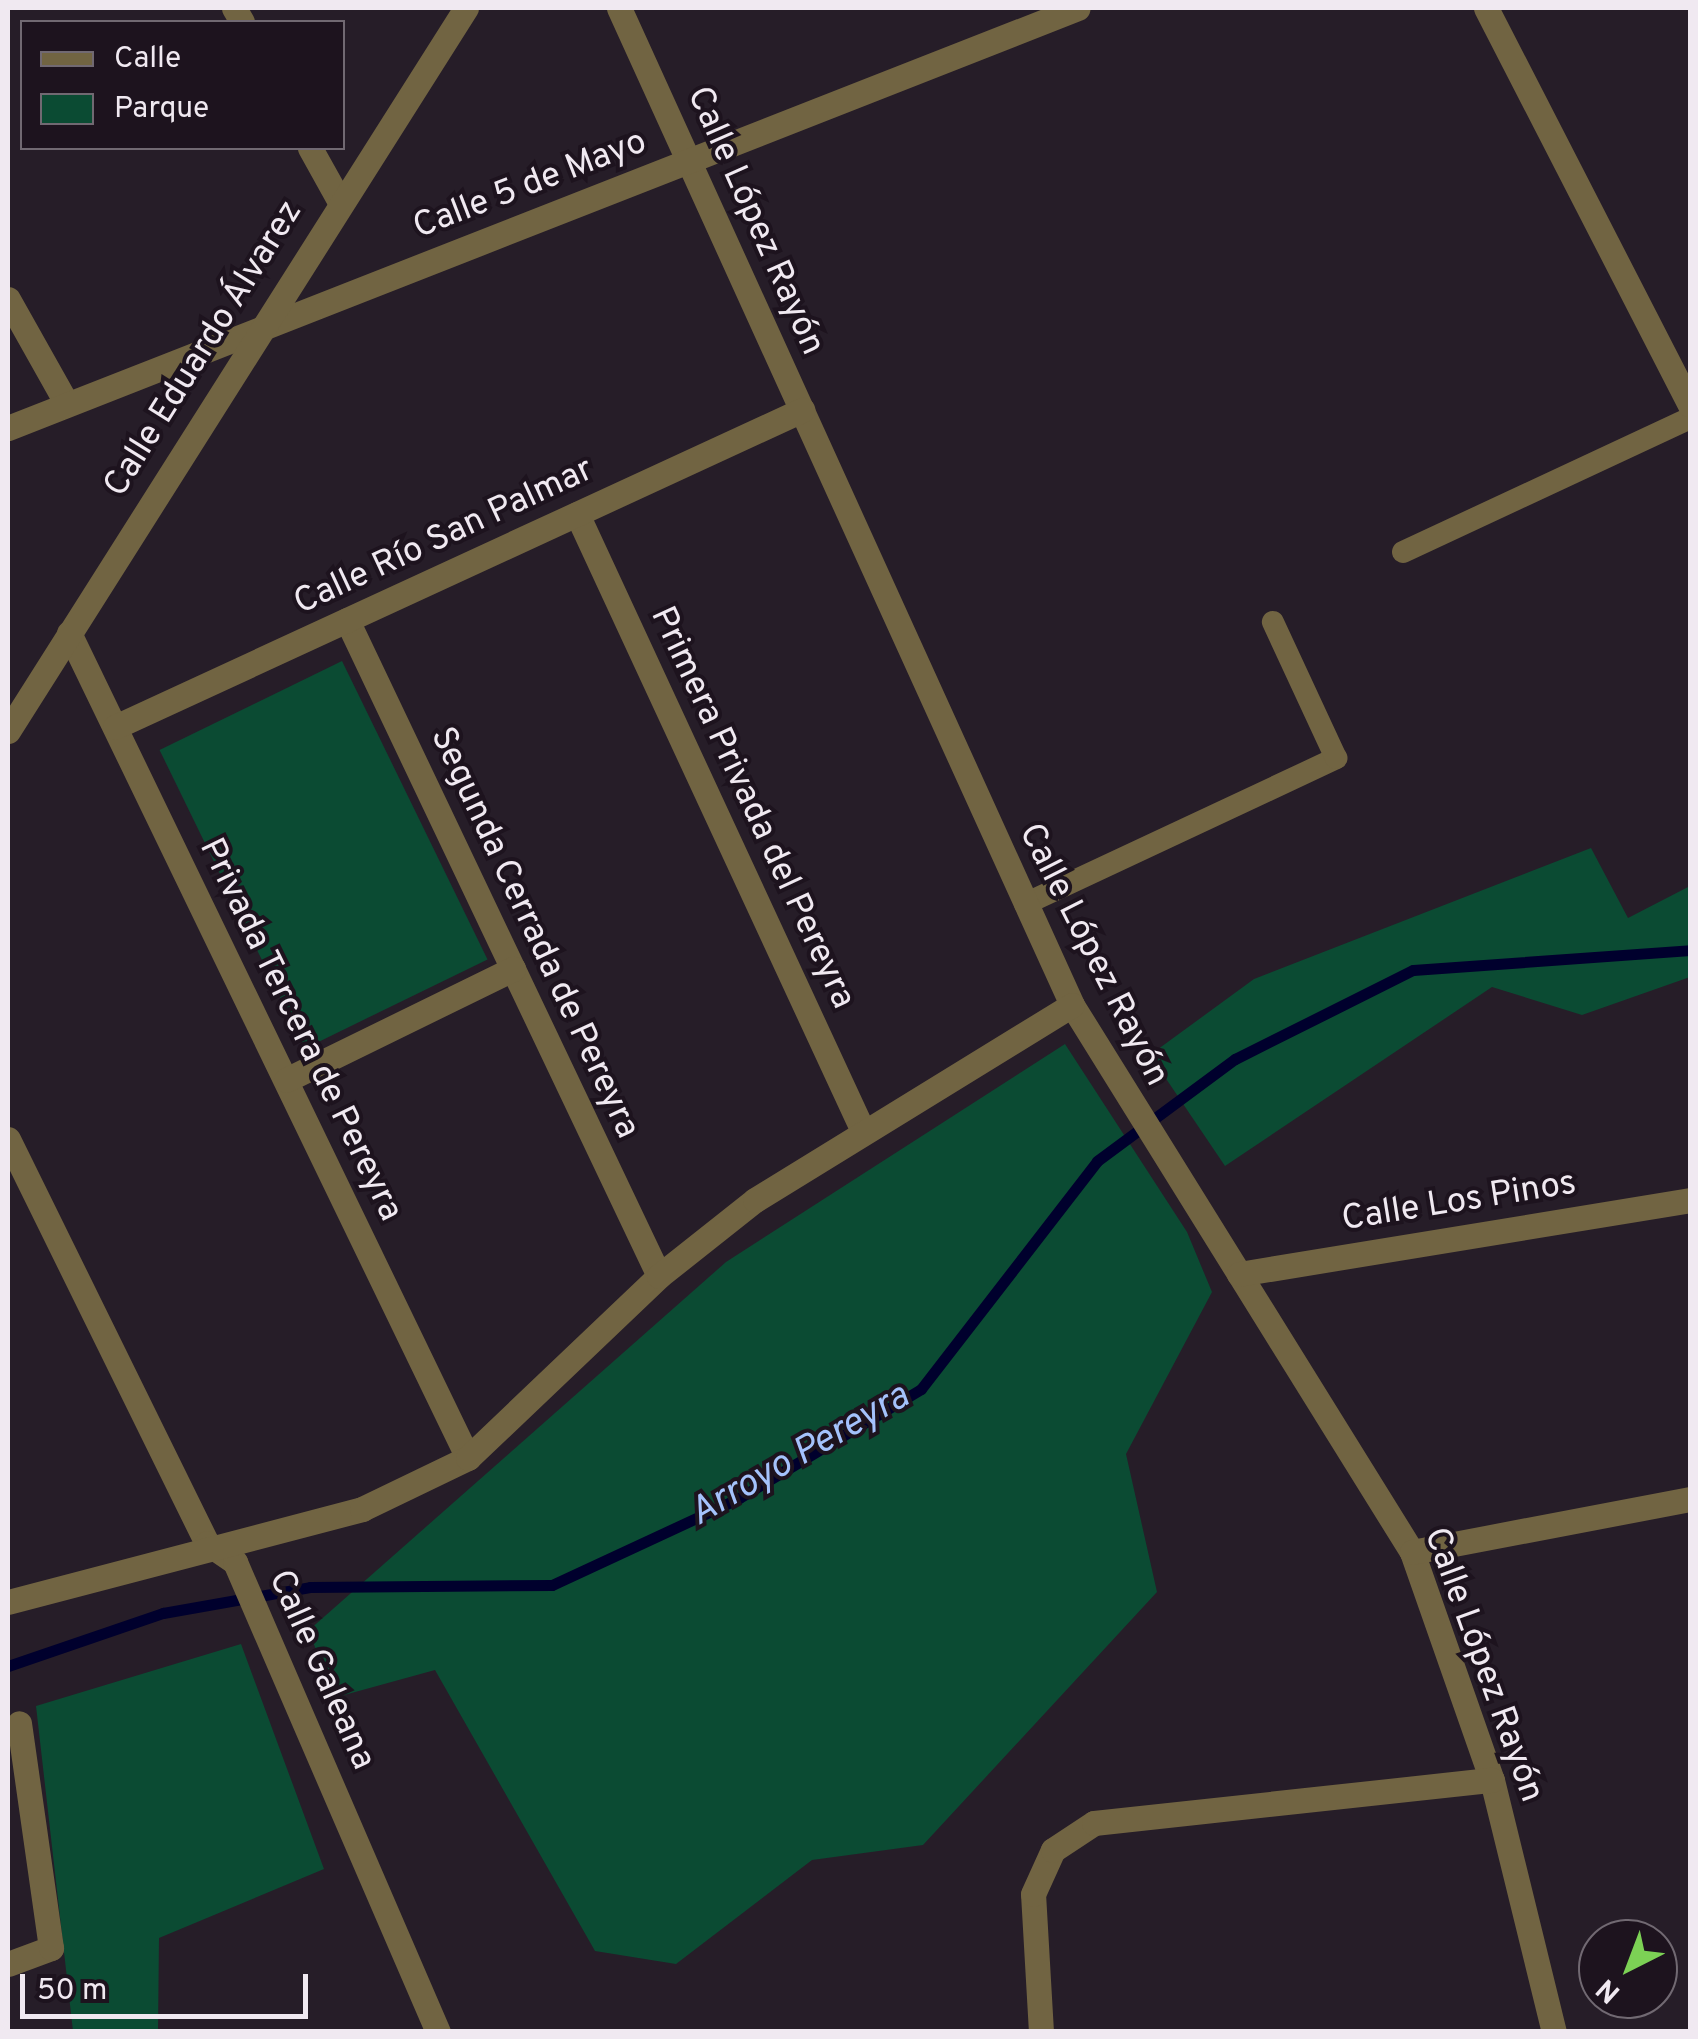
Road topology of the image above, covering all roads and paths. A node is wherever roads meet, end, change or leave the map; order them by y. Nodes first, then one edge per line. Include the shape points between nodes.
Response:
1 (466, 8) edge
2 (619, 8) edge
3 (1078, 8) edge
4 (1486, 8) edge
5 (311, 150) edge
6 (689, 160) junction
7 (339, 200) junction
8 (8, 299) edge
9 (253, 331) junction
10 (67, 404) junction
11 (1690, 405) edge
12 (802, 410) junction
13 (1690, 418) edge
14 (8, 428) edge
15 (578, 514) junction
16 (1403, 552) dead end
17 (347, 620) junction
18 (1272, 622) dead end
19 (69, 633) junction
20 (115, 727) junction
21 (8, 732) edge
22 (1025, 904) junction
23 (513, 969) junction
24 (1072, 1005) junction
25 (286, 1080) junction
26 (863, 1131) junction
27 (8, 1139) edge
28 (1690, 1200) edge
29 (1240, 1274) junction
30 (659, 1276) junction
31 (468, 1458) junction
32 (1690, 1499) edge
33 (207, 1543) junction
34 (1412, 1552) junction
35 (8, 1602) edge
36 (19, 1723) dead end
37 (1492, 1780) junction
38 (8, 1964) edge
39 (438, 2032) edge
40 (1041, 2032) edge
41 (1554, 2032) edge

1 - 7 street, Calle Eduardo Álvarez
2 - 6 street, Calle López Rayón
3 - 6 street, Calle 5 de Mayo
4 - 11 street
5 - 7 street
6 - 9 street, Calle 5 de Mayo
6 - 12 street, Calle López Rayón
7 - 9 street, Calle Eduardo Álvarez
8 - 10 street
9 - 10 street, Calle 5 de Mayo
9 - 19 street, Calle Eduardo Álvarez
10 - 14 street, Calle 5 de Mayo
12 - 15 street, Calle Río San Palmar
12 - 22 street, Calle López Rayón
13 - 16 lane
15 - 17 street, Calle Río San Palmar
15 - 26 street, Primera Privada del Pereyra
17 - 20 street, Calle Río San Palmar
17 - 23 street, Segunda Cerrada de Pereyra
18 - 22 lane via 1336,758
19 - 20 street, Privada Tercera de Pereyra
19 - 21 street, Calle Eduardo Álvarez
20 - 25 street, Privada Tercera de Pereyra
22 - 24 street, Calle López Rayón
23 - 25 street
23 - 30 street, Segunda Cerrada de Pereyra
24 - 26 street
24 - 29 street, Calle López Rayón
25 - 31 street, Privada Tercera de Pereyra
26 - 30 street
27 - 33 street
28 - 29 street, Calle Los Pinos
29 - 34 street, Calle López Rayón
30 - 31 street
31 - 33 street via 362,1509
32 - 34 street
33 - 35 street
33 - 39 street, Calle Galeana via 236,1562
34 - 37 street, Calle López Rayón
36 - 38 street via 51,1948
37 - 40 street via 1094,1823 1053,1850 1033,1894
37 - 41 street, Calle López Rayón

